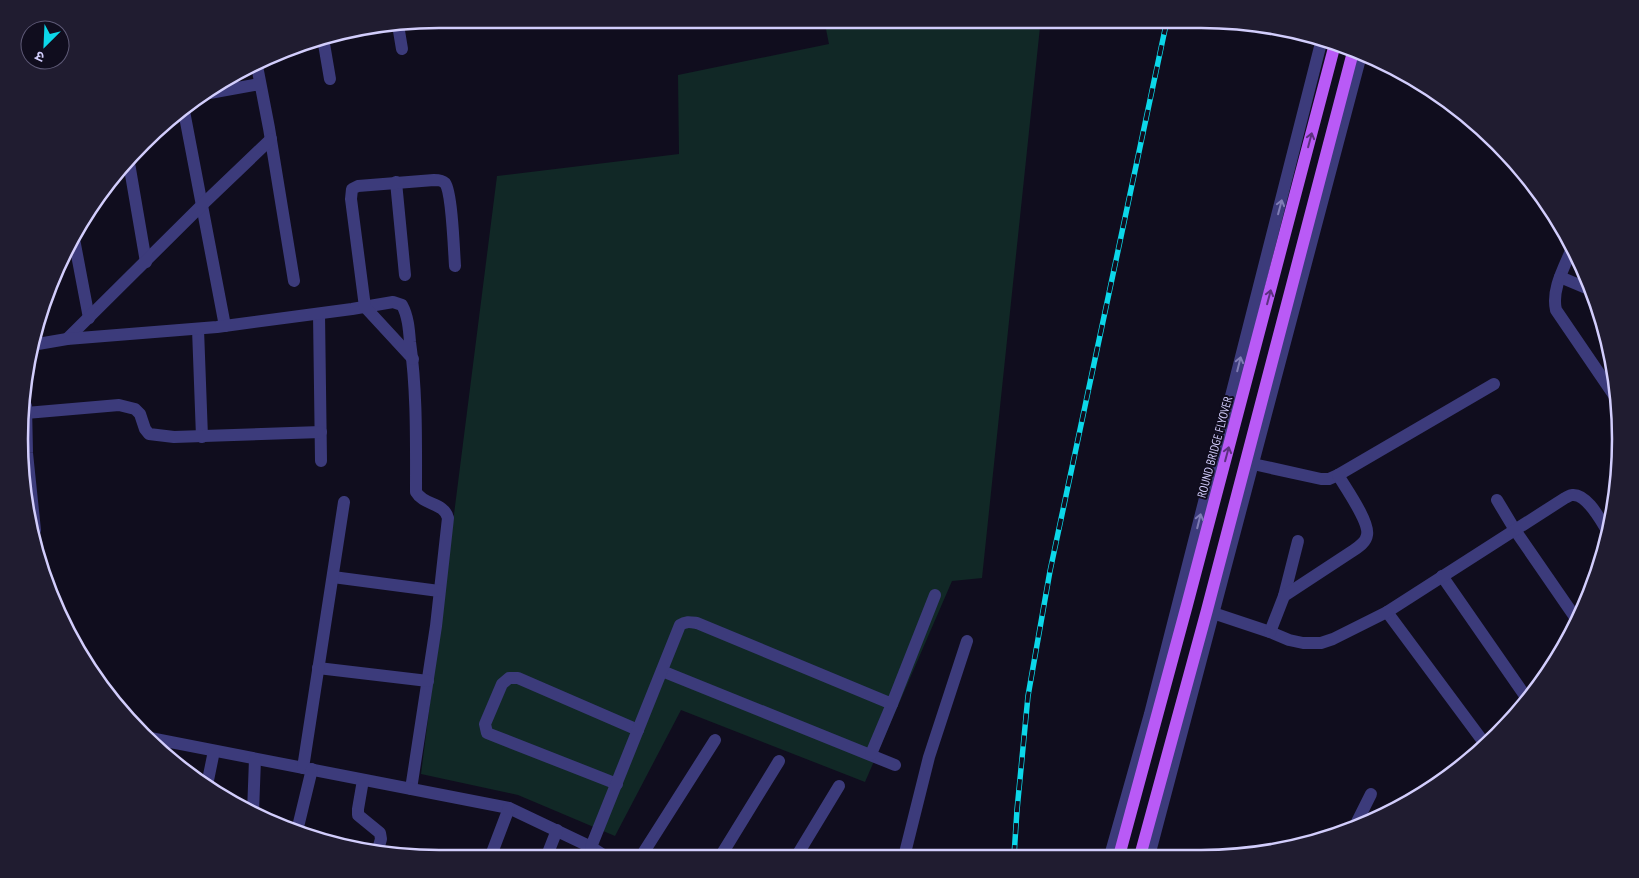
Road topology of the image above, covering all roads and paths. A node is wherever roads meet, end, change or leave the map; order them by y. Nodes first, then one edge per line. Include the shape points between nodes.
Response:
1 (399, 29) edge
2 (325, 44) edge
3 (1320, 46) edge
4 (402, 49) dead end
5 (1334, 50) edge
6 (1353, 57) edge
7 (1360, 60) edge
8 (258, 70) edge
9 (330, 79) dead end
10 (260, 84) junction
11 (219, 91) edge
12 (185, 116) edge
13 (271, 139) junction
14 (130, 168) edge
15 (396, 182) junction
16 (202, 205) junction
17 (75, 247) edge
18 (1569, 256) edge
19 (146, 262) junction
20 (455, 266) dead end
21 (405, 275) dead end
22 (1560, 277) junction
23 (294, 281) dead end
24 (1582, 286) edge
25 (365, 307) junction
26 (319, 314) junction
27 (89, 318) junction
28 (225, 326) junction
29 (198, 329) junction
30 (67, 340) junction
31 (39, 344) edge
32 (412, 359) junction
33 (1494, 384) dead end
34 (1608, 388) edge
35 (28, 409) edge
36 (321, 432) junction
37 (202, 437) junction
38 (321, 461) dead end
39 (1253, 464) junction
40 (1338, 475) junction
41 (1497, 500) dead end
42 (344, 502) dead end
43 (1603, 524) edge
44 (1515, 530) junction
45 (1298, 541) dead end
46 (1442, 576) junction
47 (333, 577) junction
48 (439, 591) junction
49 (935, 595) dead end
50 (1284, 596) junction
51 (1387, 612) junction
52 (1213, 613) junction
53 (1572, 613) edge
54 (1270, 632) junction
55 (967, 641) dead end
56 (318, 668) junction
57 (662, 671) junction
58 (428, 681) junction
59 (1523, 693) edge
60 (892, 704) junction
61 (638, 730) junction
62 (1481, 739) edge
63 (159, 740) edge
64 (715, 740) dead end
65 (214, 750) junction
66 (871, 754) junction
67 (255, 759) junction
68 (779, 761) dead end
69 (895, 765) dead end
70 (307, 769) junction
71 (209, 780) edge
72 (363, 780) junction
73 (616, 784) junction
74 (839, 786) dead end
75 (411, 789) junction
76 (1371, 794) dead end
77 (253, 806) edge
78 (509, 808) junction
79 (1358, 819) edge
80 (298, 825) edge
81 (557, 830) junction
82 (379, 846) edge
83 (591, 847) junction
84 (493, 850) edge
85 (549, 850) edge
86 (596, 850) edge
87 (645, 850) edge
88 (724, 850) edge
89 (801, 850) edge
90 (906, 850) edge
91 (1112, 850) edge
92 (1121, 850) edge
93 (1142, 850) edge
94 (1150, 850) edge

1 - 4 street
2 - 9 street
91 -> 3 street via 1152,705
92 -> 5 main road, ROUND BRIDGE FLYOVER
6 - 93 main road
7 - 39 street
8 - 10 street
10 - 11 street
10 - 13 street
12 - 16 street
13 - 16 street
13 - 23 street
14 - 19 street
15 - 20 street via 441,180 445,184
15 - 21 street
15 - 25 street via 358,186 351,192
16 - 19 street
16 - 28 street
17 - 27 street
18 - 22 street
19 - 27 street
22 - 24 street
22 - 34 street via 1556,310
25 - 26 street
25 - 32 street
25 - 32 street via 393,302 402,304
26 - 28 street
26 - 36 street
27 - 30 street
28 - 29 street
29 - 30 street
29 - 37 street
30 - 31 street
32 - 48 street via 416,492 422,500 441,508 448,518
33 - 40 street
35 - 37 street via 120,405 135,409 140,414 149,434
36 - 37 street
36 - 38 street
39 - 40 street via 1322,479
39 - 52 street
40 - 50 street via 1363,518 1367,537 1351,552
41 - 44 street
42 - 47 street
43 - 44 street via 1586,500 1573,494
44 - 46 street
44 - 53 street
45 - 50 street
46 - 51 street
46 - 59 street
47 - 48 street
47 - 56 street
48 - 58 street
49 - 60 street
50 - 54 street
51 - 54 street via 1321,643 1289,640
51 - 62 street
52 - 54 street
52 - 94 street
55 - 90 street via 929,757
56 - 58 street
56 - 70 street
57 - 60 street via 680,625 689,622
57 - 61 street
57 - 66 street
58 - 75 street
60 - 66 street
61 - 73 street
61 - 73 street via 518,678 508,678 502,684 485,724 487,733
63 - 65 street
64 - 87 street
65 - 67 street
65 - 71 street
66 - 69 street
67 - 70 street
67 - 77 street
68 - 88 street
70 - 72 street
70 - 80 street
72 - 75 street
72 - 82 street via 358,812 380,833
73 - 83 street
74 - 89 street
75 - 78 street
76 - 79 street
78 - 81 street
78 - 84 street
81 - 83 street
81 - 85 street
83 - 86 street

